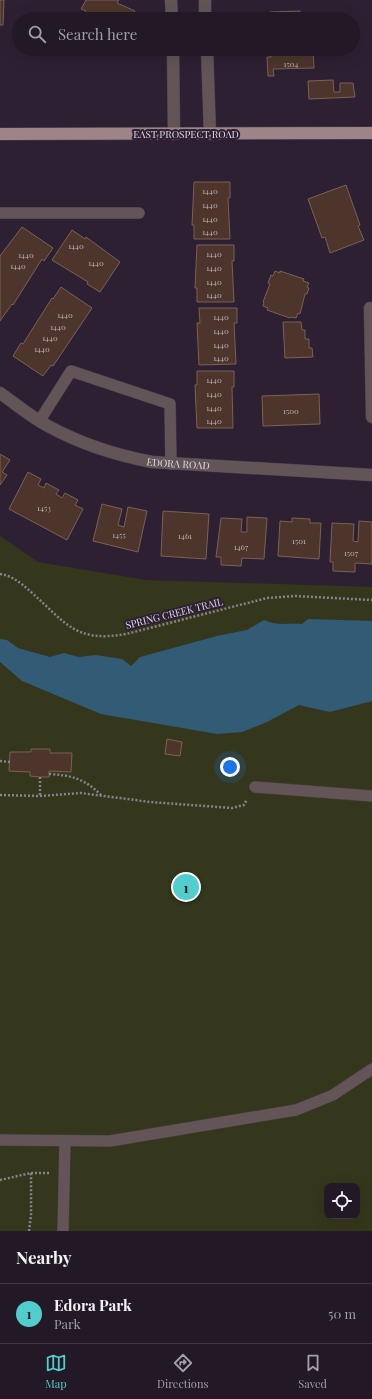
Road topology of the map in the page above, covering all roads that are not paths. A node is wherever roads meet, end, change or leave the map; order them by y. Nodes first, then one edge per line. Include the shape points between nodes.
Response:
1 (172, 0) edge
2 (205, 0) edge
3 (172, 12) edge
4 (205, 12) edge
5 (173, 56) edge
6 (207, 56) edge
7 (372, 133) edge
8 (0, 134) edge
9 (174, 134) junction
10 (210, 134) junction
11 (0, 213) edge
12 (139, 213) dead end
13 (370, 308) dead end
14 (0, 393) edge
15 (372, 416) edge
16 (40, 420) junction
17 (172, 464) junction
18 (372, 475) edge
19 (254, 787) road end
20 (372, 796) edge
21 (372, 1069) edge
22 (0, 1140) edge
23 (65, 1141) junction
24 (63, 1231) edge

1 - 3 street
2 - 4 street
5 - 9 street
6 - 10 street
7 - 10 main road, EAST PROSPECT ROAD
8 - 9 main road, EAST PROSPECT ROAD
9 - 10 main road, EAST PROSPECT ROAD
11 - 12 lane
13 - 15 street
14 - 16 street, EDORA ROAD
16 - 17 street, EDORA ROAD via 82,443 118,455
16 - 17 lane via 71,371 170,404
17 - 18 street, EDORA ROAD
19 - 20 lane
21 - 23 lane via 333,1095 296,1110 110,1141
22 - 23 lane
23 - 24 lane

